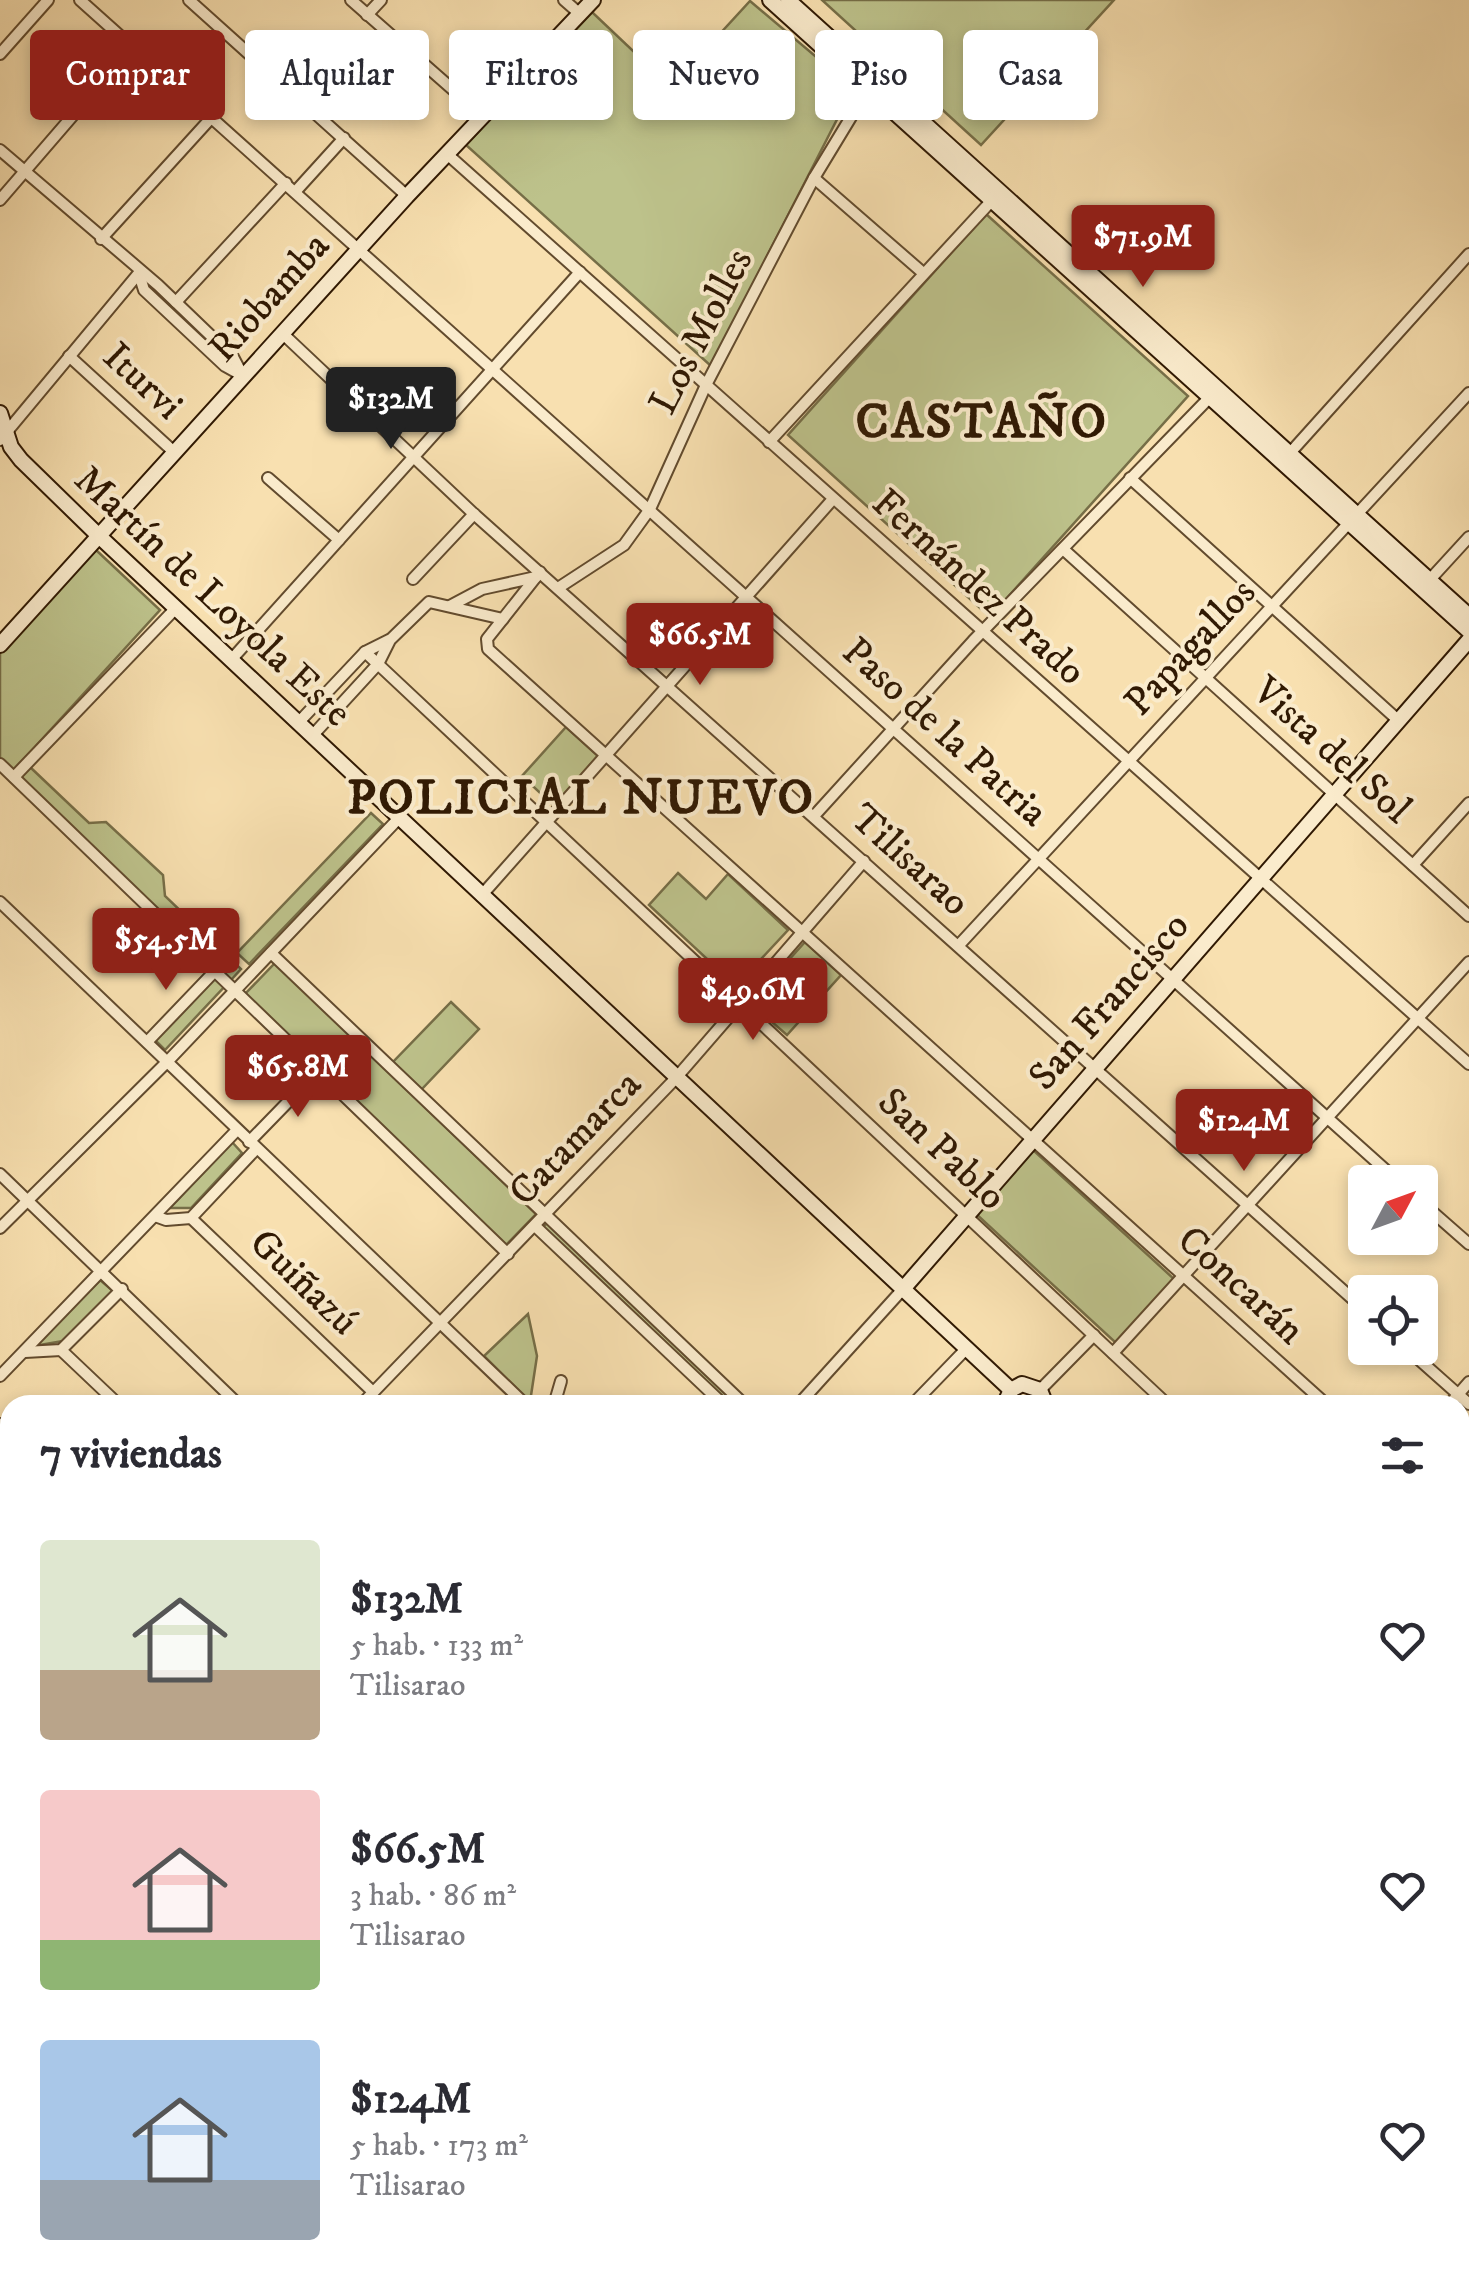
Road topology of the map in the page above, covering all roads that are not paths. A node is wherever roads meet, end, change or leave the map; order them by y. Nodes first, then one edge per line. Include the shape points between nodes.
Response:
1 (48, 0) edge
2 (80, 0) edge
3 (189, 0) edge
4 (350, 0) edge
5 (381, 0) edge
6 (564, 0) edge
7 (594, 0) edge
8 (770, 0) edge
9 (788, 0) edge
10 (368, 14) junction
11 (580, 14) junction
12 (113, 30) edge
13 (565, 30) edge
14 (818, 30) edge
15 (815, 37) edge
16 (0, 54) edge
17 (449, 86) edge
18 (70, 120) edge
19 (210, 120) edge
20 (214, 120) edge
21 (479, 120) edge
22 (849, 120) edge
23 (911, 120) edge
24 (344, 138) junction
25 (0, 150) edge
26 (447, 154) junction
27 (25, 172) junction
28 (814, 178) junction
29 (286, 183) junction
30 (296, 192) junction
31 (407, 196) junction
32 (995, 197) junction
33 (0, 200) edge
34 (101, 239) junction
35 (359, 248) junction
36 (1469, 254) edge
37 (580, 272) junction
38 (922, 272) junction
39 (139, 273) junction
40 (176, 302) junction
41 (282, 334) junction
42 (70, 356) junction
43 (493, 368) junction
44 (243, 376) junction
45 (706, 385) junction
46 (1215, 394) junction
47 (1469, 394) edge
48 (0, 413) edge
49 (3, 436) edge
50 (769, 442) junction
51 (174, 452) junction
52 (1290, 454) junction
53 (414, 456) junction
54 (268, 478) dead end
55 (1130, 478) junction
56 (833, 499) junction
57 (650, 509) junction
58 (474, 514) junction
59 (1354, 520) junction
60 (100, 537) junction
61 (1469, 537) edge
62 (339, 540) junction
63 (1063, 549) junction
64 (538, 574) junction
65 (414, 579) dead end
66 (1426, 584) junction
67 (558, 588) junction
68 (747, 596) junction
69 (1271, 605) junction
70 (450, 606) junction
71 (176, 608) junction
72 (1469, 616) edge
73 (503, 619) junction
74 (6, 627) edge
75 (1469, 631) edge
76 (984, 633) junction
77 (390, 640) junction
78 (1469, 640) edge
79 (0, 645) edge
80 (365, 652) junction
81 (231, 660) junction
82 (378, 664) junction
83 (1203, 676) junction
84 (668, 686) junction
85 (1400, 721) junction
86 (298, 723) junction
87 (894, 728) junction
88 (312, 736) junction
89 (605, 756) junction
90 (1127, 761) junction
91 (0, 764) edge
92 (14, 777) junction
93 (1335, 795) junction
94 (1469, 804) edge
95 (814, 816) junction
96 (399, 818) junction
97 (546, 822) junction
98 (1038, 857) junction
99 (864, 861) junction
100 (1413, 865) junction
101 (1258, 880) junction
102 (481, 896) junction
103 (0, 902) edge
104 (1469, 916) edge
105 (802, 933) junction
106 (959, 945) junction
107 (270, 953) junction
108 (1469, 962) edge
109 (214, 972) junction
110 (1174, 978) junction
111 (235, 991) junction
112 (741, 1004) junction
113 (1418, 1019) junction
114 (147, 1042) junction
115 (167, 1062) junction
116 (1469, 1064) edge
117 (1096, 1067) junction
118 (318, 1071) junction
119 (676, 1078) junction
120 (1326, 1117) junction
121 (236, 1130) junction
122 (1032, 1140) junction
123 (253, 1145) junction
124 (1381, 1165) edge
125 (0, 1174) edge
126 (28, 1200) junction
127 (1247, 1204) junction
128 (966, 1214) junction
129 (155, 1216) junction
130 (544, 1216) junction
131 (1438, 1217) edge
132 (191, 1218) junction
133 (535, 1226) junction
134 (0, 1228) edge
135 (1469, 1244) edge
136 (508, 1254) junction
137 (102, 1272) junction
138 (1183, 1276) junction
139 (122, 1289) junction
140 (903, 1289) junction
141 (1348, 1295) edge
142 (440, 1323) junction
143 (1094, 1335) junction
144 (967, 1348) junction
145 (61, 1350) junction
146 (24, 1352) junction
147 (1113, 1353) junction
148 (1425, 1365) edge
149 (0, 1376) edge
150 (560, 1381) dead end
151 (1469, 1382) edge
152 (1011, 1390) junction
153 (373, 1392) junction
154 (108, 1395) edge
155 (225, 1395) edge
156 (370, 1395) edge
157 (513, 1395) edge
158 (556, 1395) edge
159 (713, 1395) edge
160 (734, 1395) edge
161 (807, 1395) edge
162 (922, 1395) edge
163 (1009, 1395) edge
164 (1038, 1395) edge
165 (1045, 1395) edge
166 (1157, 1395) edge
167 (1316, 1395) edge
168 (1458, 1395) joint

1 - 16 street
2 - 12 street, Paso de la Patria
3 - 24 street
4 - 10 street
5 - 10 street
6 - 11 street
7 - 11 main road, Riobamba
8 - 15 main road
9 - 14 main road
10 - 17 street
11 - 13 main road, Riobamba
18 - 27 street
19 - 34 street
20 - 29 street, Paso de la Patria
21 - 26 main road, Riobamba
22 - 28 street, Los Molles
23 - 32 main road
24 - 30 street
24 - 31 street
25 - 27 street
26 - 31 main road, Riobamba
26 - 37 street, Fernández Prado
27 - 33 street
27 - 34 street
28 - 38 street
28 - 45 street, Los Molles
29 - 30 street, Paso de la Patria
29 - 40 street
30 - 35 street, Paso de la Patria
31 - 35 main road, Riobamba
32 - 38 street
32 - 46 main road
34 - 39 street
35 - 41 main road, Riobamba
35 - 43 street, Paso de la Patria
36 - 52 street
37 - 43 street
37 - 45 street, Fernández Prado
38 - 50 street
39 - 40 street
39 - 42 street
39 - 44 street via 144,290
40 - 44 street via 234,357
41 - 44 main road, Riobamba
41 - 53 street, Tilisarao
42 - 49 street
42 - 51 street, Iturvi
43 - 53 street
43 - 57 street, Paso de la Patria
44 - 51 main road, Riobamba
45 - 50 street, Fernández Prado
45 - 57 street, Los Molles
46 - 52 main road
46 - 55 street
46 - 59 main road
47 - 59 street, Papagallos
48 - 49 main road, Martín de Loyola Este
49 - 60 main road, Martín de Loyola Este
50 - 56 street, Fernández Prado
51 - 60 main road, Riobamba
52 - 59 main road
53 - 58 street, Tilisarao
53 - 62 street
54 - 62 street
55 - 63 street
55 - 69 street
56 - 68 street
56 - 76 street, Fernández Prado
57 - 67 street, Los Molles via 624,545
57 - 68 street, Paso de la Patria
58 - 64 street, Tilisarao
58 - 65 street
59 - 66 main road
59 - 69 street, Papagallos
60 - 71 main road, Martín de Loyola Este
60 - 74 main road, Riobamba
61 - 66 street
62 - 81 street
63 - 76 street
63 - 83 street, Vista del Sol
64 - 67 street, Tilisarao
64 - 70 street via 482,588
64 - 73 street
66 - 72 main road
66 - 75 main road
67 - 84 street, Tilisarao
68 - 84 street
68 - 87 street, Paso de la Patria
69 - 83 street, Papagallos
69 - 85 street
70 - 73 street
70 - 77 street via 428,602
71 - 81 main road, Martín de Loyola Este
71 - 92 street
73 - 89 street, Concarán via 487,639 488,649
74 - 79 main road, Riobamba
76 - 87 street
76 - 90 street, Fernández Prado
77 - 80 street
77 - 82 street
78 - 85 main road, San Francisco
80 - 82 street, San Pablo
80 - 86 street
81 - 86 main road, Martín de Loyola Este
82 - 88 street
82 - 97 street, San Pablo
83 - 90 street, Papagallos
83 - 93 street, Vista del Sol
84 - 89 street
84 - 95 street, Tilisarao
85 - 93 main road, San Francisco
86 - 88 main road, Martín de Loyola Este
87 - 95 street
87 - 98 street, Paso de la Patria
88 - 96 main road, Martín de Loyola Este
89 - 97 street
89 - 105 street, Concarán
90 - 98 street, Papagallos
90 - 101 street, Fernández Prado
91 - 92 street
92 - 109 street
93 - 100 street, Vista del Sol
93 - 101 main road, San Francisco
94 - 100 street
95 - 99 street, Tilisarao
96 - 102 main road, Martín de Loyola Este
96 - 107 street
97 - 102 street
97 - 112 street, San Pablo
98 - 106 street, Papagallos
98 - 110 street, Paso de la Patria
99 - 105 street, Catamarca
99 - 106 street, Tilisarao
100 - 104 street, Vista del Sol
101 - 110 main road, San Francisco
101 - 113 street, Fernández Prado
102 - 119 main road, Martín de Loyola Este
103 - 114 street
105 - 112 street, Catamarca
105 - 122 street, Concarán
106 - 117 street, Tilisarao
107 - 111 street
107 - 130 street
108 - 113 street
109 - 111 street
109 - 114 street
110 - 117 main road, San Francisco
110 - 120 street, Paso de la Patria
111 - 115 street
111 - 118 street
112 - 119 street, Catamarca
112 - 128 street, San Pablo
113 - 116 street, Fernández Prado
113 - 120 street
114 - 115 street
115 - 121 street
115 - 126 street
117 - 122 main road, San Francisco
117 - 127 street, Tilisarao
118 - 123 street
118 - 136 street
119 - 130 street, Catamarca
119 - 140 main road, Martín de Loyola Este
120 - 124 street, Paso de la Patria
120 - 127 street
121 - 123 street
121 - 129 street
122 - 128 main road, San Francisco
122 - 138 street, Concarán
123 - 132 street
123 - 142 street
125 - 126 street
126 - 134 street
126 - 137 street
127 - 138 street
127 - 141 street, Tilisarao
128 - 140 main road, San Francisco
128 - 143 street, San Pablo
129 - 132 street
129 - 137 street
130 - 133 street, Catamarca
130 - 160 street
131 - 135 street
132 - 153 street, Guiñazú
133 - 136 street, Catamarca
133 - 159 street
136 - 142 street, Catamarca
137 - 139 street
137 - 146 street
138 - 147 street
138 - 167 street, Concarán
139 - 145 street
139 - 155 street
140 - 144 main road, Martín de Loyola Este
140 - 161 street, San Francisco
142 - 153 street, Catamarca
142 - 157 street
143 - 147 street, San Pablo
143 - 165 street
144 - 152 main road, Martín de Loyola Este
144 - 162 street
145 - 146 street
145 - 154 street
146 - 149 street
147 - 166 street, San Pablo
148 - 168 street
150 - 158 street
151 - 168 street
152 - 163 main road
152 - 164 main road via 1022,1384
153 - 156 street, Catamarca

